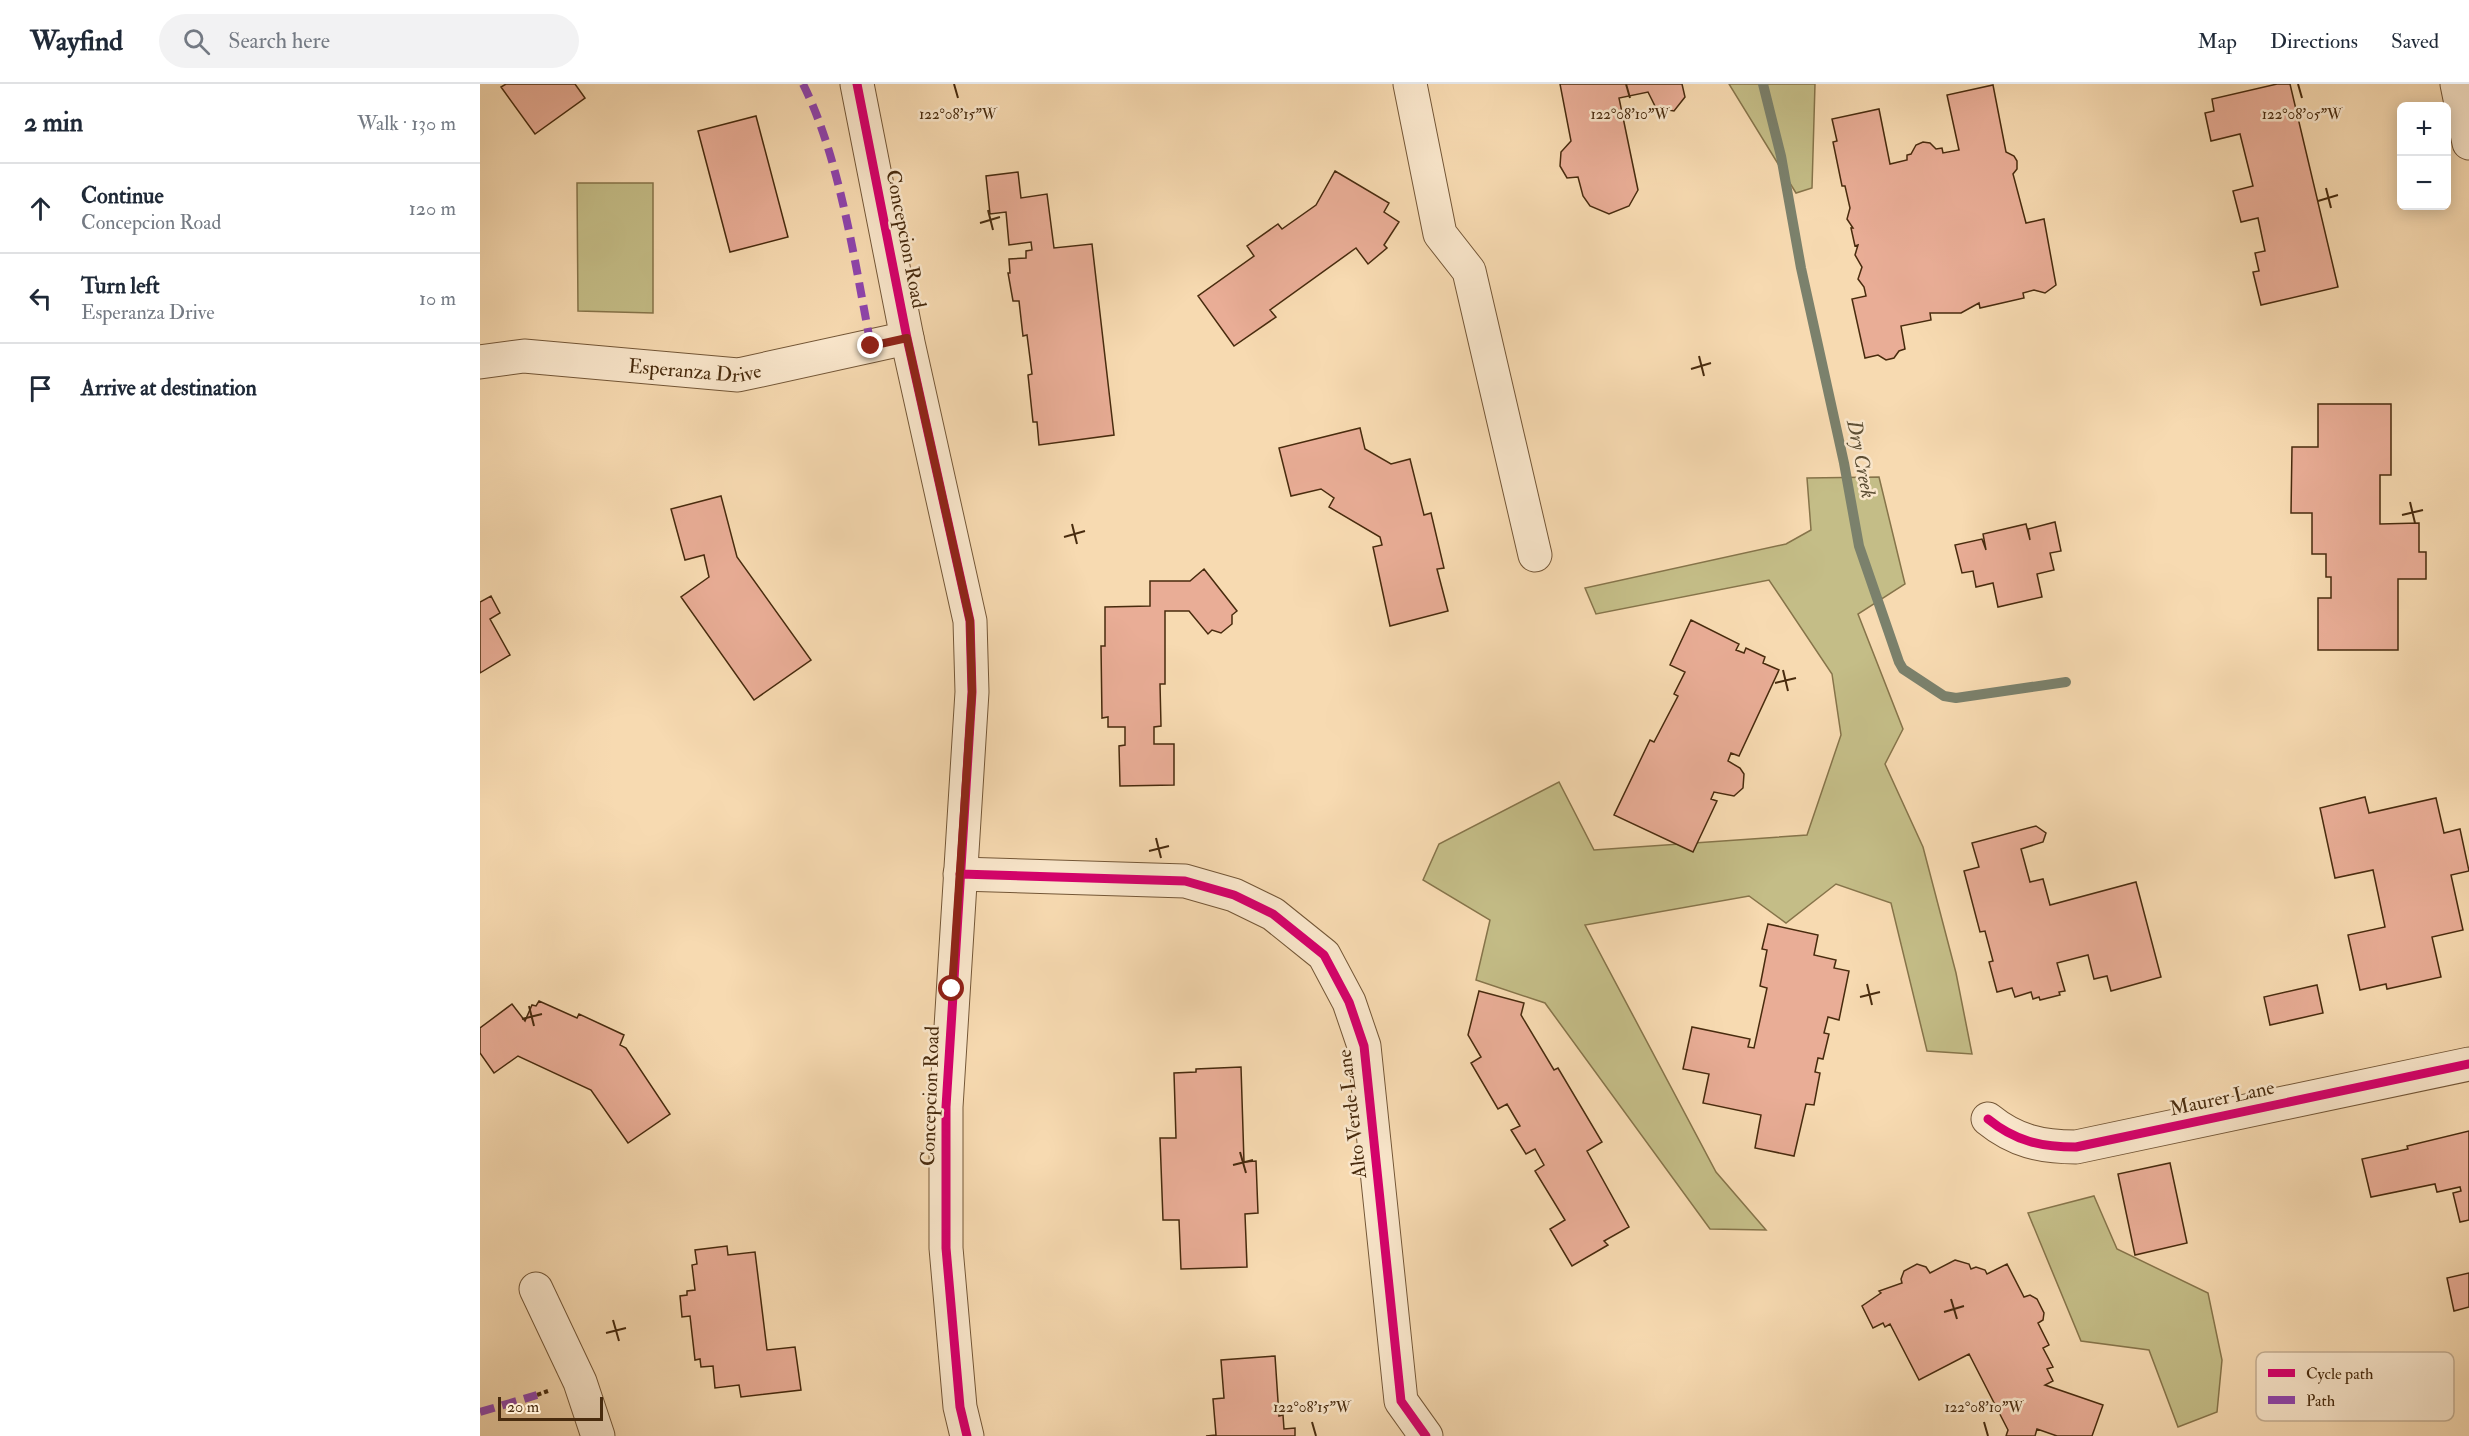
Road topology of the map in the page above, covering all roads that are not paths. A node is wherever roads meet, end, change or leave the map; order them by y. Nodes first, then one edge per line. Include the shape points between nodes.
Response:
1 (857, 84) edge
2 (1410, 84) edge
3 (2457, 84) edge
4 (2469, 143) edge
5 (907, 338) junction
6 (480, 362) edge
7 (1535, 555) dead end
8 (960, 874) junction
9 (2469, 1064) edge
10 (1988, 1119) dead end
11 (536, 1289) dead end
12 (598, 1436) edge
13 (967, 1436) edge
14 (1426, 1436) edge

1 - 5 street, Concepcion Road
2 - 7 street via 1440,234 1469,271
3 - 4 street
5 - 6 street, Esperanza Drive via 738,375 524,356
5 - 8 street, Concepcion Road via 970,621 972,692
8 - 13 street, Concepcion Road via 946,1107 945,1248 960,1407
8 - 14 street, Alto Verde Lane via 1185,881 1234,895 1273,914 1324,955 1349,1002 1364,1046 1401,1401
9 - 10 street, Maurer Lane via 2076,1147 2027,1142 2006,1134
11 - 12 street via 580,1382

